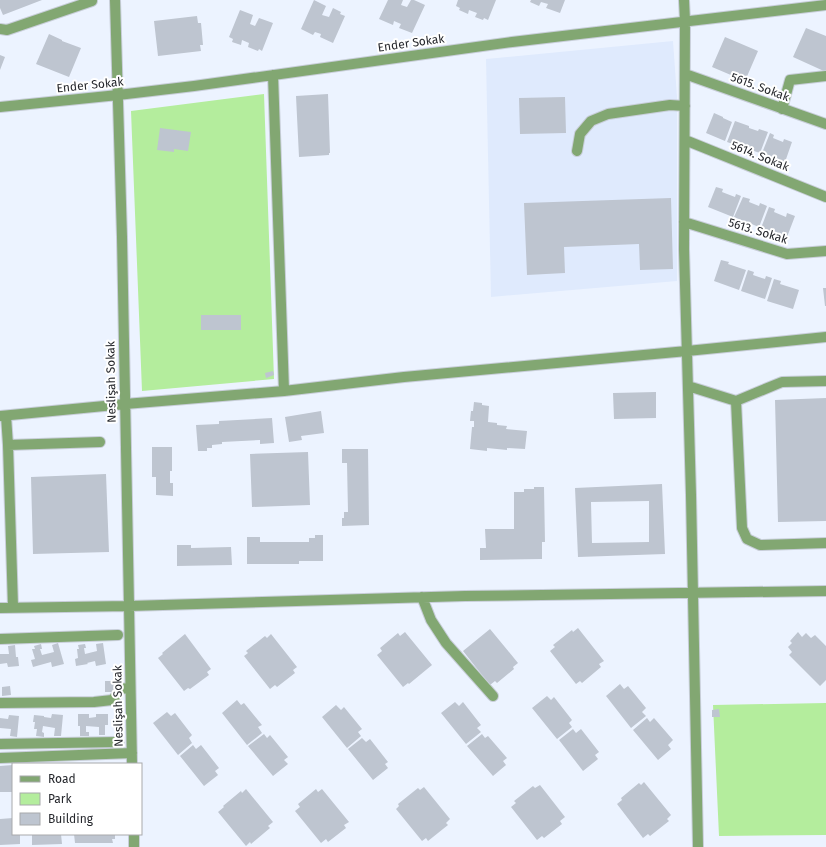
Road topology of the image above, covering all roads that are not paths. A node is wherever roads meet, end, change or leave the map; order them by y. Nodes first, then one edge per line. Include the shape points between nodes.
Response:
1 (115, 0) edge
2 (684, 0) edge
3 (92, 1) edge
4 (822, 4) edge
5 (685, 21) junction
6 (0, 29) edge
7 (685, 74) junction
8 (273, 75) junction
9 (826, 76) edge
10 (118, 95) junction
11 (685, 106) junction
12 (0, 107) edge
13 (782, 109) junction
14 (826, 124) edge
15 (685, 140) junction
16 (578, 151) dead end
17 (826, 197) edge
18 (684, 222) junction
19 (826, 251) edge
20 (826, 337) edge
21 (687, 351) junction
22 (826, 381) edge
23 (688, 386) junction
24 (284, 391) junction
25 (736, 401) junction
26 (125, 404) junction
27 (3, 416) edge
28 (100, 442) dead end
29 (8, 445) junction
30 (826, 543) edge
31 (826, 591) edge
32 (693, 594) junction
33 (422, 597) junction
34 (129, 606) junction
35 (0, 608) edge
36 (13, 608) junction
37 (118, 635) dead end
38 (0, 639) edge
39 (130, 688) junction
40 (494, 696) dead end
41 (0, 703) edge
42 (119, 742) dead end
43 (0, 744) edge
44 (132, 753) junction
45 (0, 758) edge
46 (132, 763) edge
47 (134, 835) edge
48 (134, 847) edge
49 (698, 847) edge

1 - 10 street, Neslişah Sokak
2 - 5 street
3 - 6 street via 7,30
4 - 5 street, Ender Sokak
5 - 7 street
5 - 8 street, Ender Sokak
7 - 11 street
7 - 13 street, 5615. Sokak
8 - 10 street, Ender Sokak
8 - 24 street
9 - 13 street via 790,80
10 - 12 street, Ender Sokak
10 - 26 street, Neslişah Sokak
11 - 15 street
11 - 16 street via 670,105 608,114 591,121 580,134
13 - 14 street, 5615. Sokak
15 - 17 street, 5614. Sokak
15 - 18 street
18 - 19 street, 5613. Sokak via 787,254
18 - 21 street
20 - 21 street
21 - 23 street
21 - 24 street via 404,377
22 - 25 street via 782,382
23 - 25 street
23 - 32 street
24 - 26 street
25 - 30 street via 742,528 747,539 760,545
26 - 27 street
26 - 34 street, Neslişah Sokak
27 - 29 street
28 - 29 street
29 - 36 street
31 - 32 street
32 - 33 street
32 - 49 street
33 - 34 street
33 - 40 street via 431,620 446,643
34 - 36 street
34 - 39 street, Neslişah Sokak
35 - 36 street
37 - 38 street
39 - 41 street via 120,688 118,695 106,701
39 - 44 street, Neslişah Sokak
42 - 43 street
44 - 45 street
44 - 46 street, Neslişah Sokak
47 - 48 street

